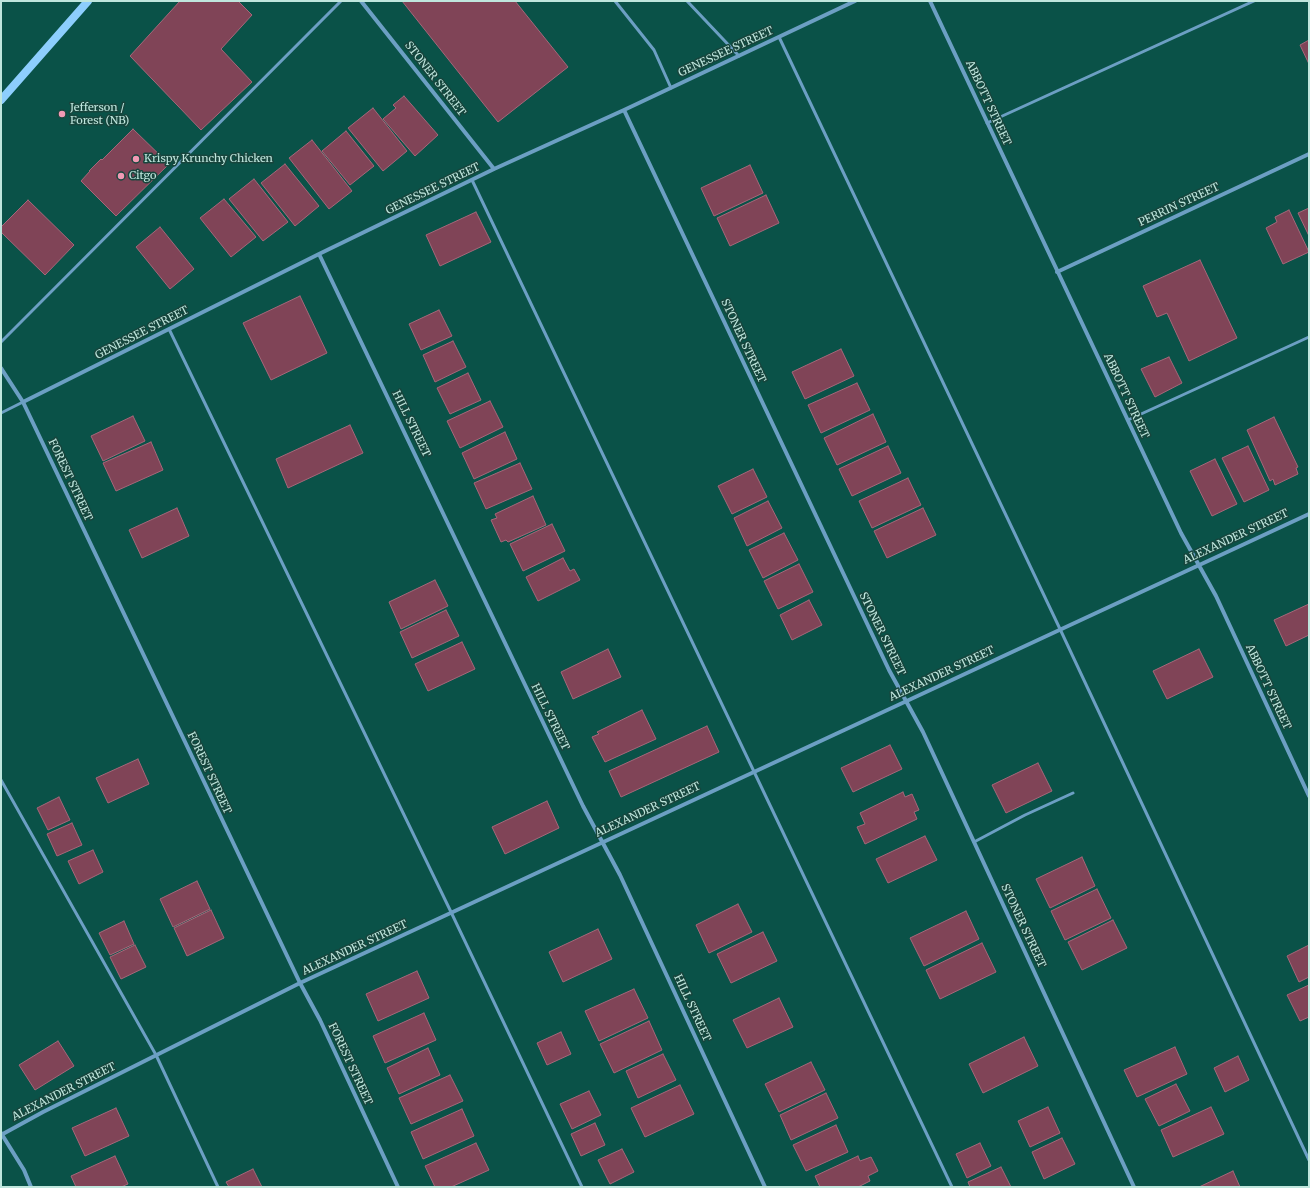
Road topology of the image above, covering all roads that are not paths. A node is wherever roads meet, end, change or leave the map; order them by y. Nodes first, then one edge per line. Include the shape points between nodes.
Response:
1 (88, 1) edge
2 (341, 1) edge
3 (361, 1) edge
4 (615, 1) edge
5 (687, 1) edge
6 (855, 1) edge
7 (930, 1) edge
8 (1254, 1) edge
9 (779, 37) junction
10 (739, 56) junction
11 (671, 88) junction
12 (1, 100) edge
13 (624, 110) junction
14 (987, 123) junction
15 (1309, 154) edge
16 (494, 169) junction
17 (472, 180) junction
18 (319, 254) junction
19 (1057, 272) junction
20 (169, 329) junction
21 (1309, 337) edge
22 (1, 342) edge
23 (1, 368) edge
24 (23, 402) junction
25 (1, 413) edge
26 (1128, 420) junction
27 (1309, 514) edge
28 (1199, 564) junction
29 (1060, 629) junction
30 (906, 700) junction
31 (754, 771) junction
32 (1, 780) edge
33 (1073, 793) dead end
34 (1309, 796) edge
35 (603, 842) junction
36 (974, 842) junction
37 (451, 912) junction
38 (300, 983) junction
39 (156, 1055) junction
40 (1, 1134) edge
41 (1309, 1160) edge
42 (31, 1187) edge
43 (218, 1187) edge
44 (398, 1187) edge
45 (582, 1187) edge
46 (765, 1187) edge
47 (952, 1187) edge
48 (1134, 1187) edge

1 - 12 main road
2 - 22 lane
3 - 16 street, STONER STREET
4 - 11 lane via 654,50
5 - 10 lane
6 - 9 street, GENESSEE STREET
7 - 14 street, ABBOTT STREET
8 - 14 lane
9 - 10 street, GENESSEE STREET
9 - 29 lane
10 - 11 street, GENESSEE STREET
11 - 13 street, GENESSEE STREET
13 - 16 street, GENESSEE STREET
13 - 30 street, STONER STREET via 885,662
14 - 19 street, ABBOTT STREET
15 - 19 street, PERRIN STREET
16 - 17 street, GENESSEE STREET
17 - 18 street, GENESSEE STREET
17 - 31 lane
18 - 20 street, GENESSEE STREET
18 - 35 street, HILL STREET via 583,806
19 - 26 street, ABBOTT STREET
20 - 24 street, GENESSEE STREET
20 - 37 lane
21 - 26 lane
23 - 24 street, FOREST STREET
24 - 25 lane
24 - 38 street, FOREST STREET
26 - 28 street, ABBOTT STREET via 1181,533
27 - 28 street, ALEXANDER STREET
28 - 29 street, ALEXANDER STREET
28 - 34 street, ABBOTT STREET
29 - 30 street, ALEXANDER STREET
29 - 41 lane
30 - 31 street, ALEXANDER STREET
30 - 36 street, STONER STREET
31 - 35 street, ALEXANDER STREET
31 - 47 lane
32 - 39 lane
33 - 36 lane
35 - 37 street, ALEXANDER STREET
35 - 46 street, HILL STREET
36 - 48 street, STONER STREET
37 - 38 street, ALEXANDER STREET
37 - 45 lane
38 - 39 street, ALEXANDER STREET
38 - 44 street, FOREST STREET via 320,1020
39 - 40 street, ALEXANDER STREET
39 - 43 lane
40 - 42 street via 24,1170

